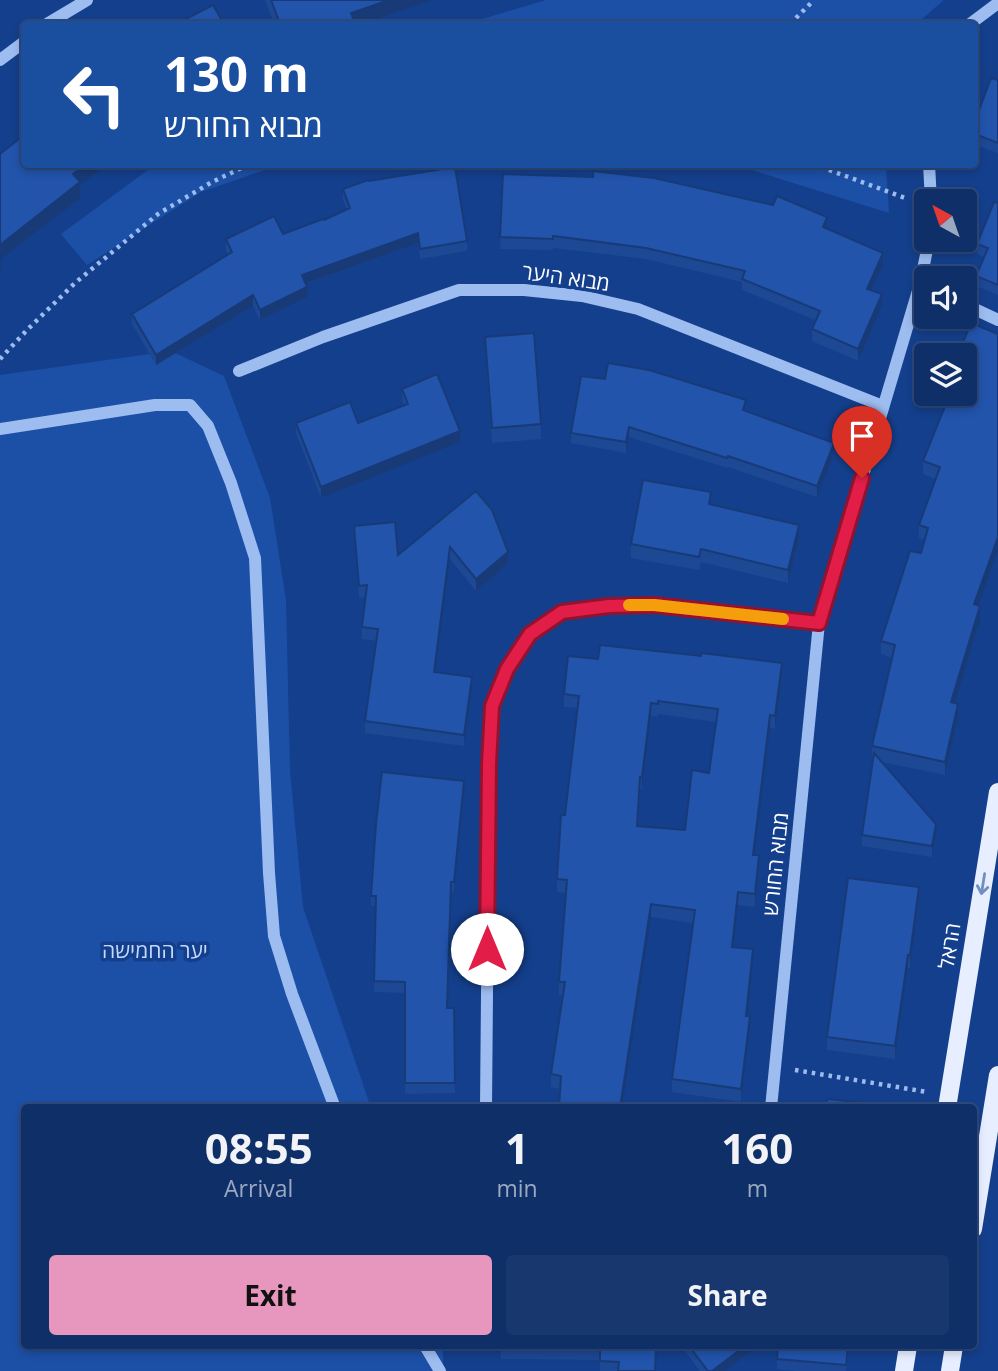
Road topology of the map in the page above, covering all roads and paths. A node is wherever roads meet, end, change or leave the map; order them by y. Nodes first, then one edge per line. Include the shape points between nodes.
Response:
1 (87, 0) edge
2 (814, 0) edge
3 (998, 3) edge
4 (52, 21) edge
5 (793, 21) edge
6 (974, 21) edge
7 (21, 43) edge
8 (0, 60) edge
9 (242, 168) edge
10 (824, 168) edge
11 (929, 168) edge
12 (930, 189) edge
13 (913, 201) dead end
14 (977, 310) edge
15 (914, 312) edge
16 (998, 320) edge
17 (0, 359) edge
18 (239, 371) dead end
19 (883, 406) junction
20 (0, 429) edge
21 (819, 623) junction
22 (998, 792) edge
23 (776, 1067) junction
24 (998, 1075) edge
25 (948, 1102) edge
26 (334, 1104) edge
27 (486, 1104) edge
28 (771, 1104) edge
29 (977, 1204) edge
30 (427, 1349) edge
31 (908, 1349) edge
32 (954, 1349) edge
33 (440, 1371) edge
34 (904, 1371) edge
35 (950, 1371) edge

1 - 4 street
2 - 5 path
3 - 6 street
7 - 8 street
9 - 17 path via 158,214 75,283
10 - 13 path
11 - 12 street
14 - 16 street
15 - 19 street, מבוא החורש
18 - 19 street, מבוא היער via 459,290 524,290 582,296 638,309
19 - 21 street, מבוא החורש
20 - 26 street via 155,405 190,405 208,426 255,558 274,936
21 - 23 street, מבוא החורש
21 - 27 street via 654,605 609,606 562,612 530,634 507,669 492,706
22 -> 25 main road, הראל
23 - 25 path
23 - 28 street, מבוא החורש
24 - 29 main road
30 - 33 street
31 - 34 main road
32 - 35 main road

